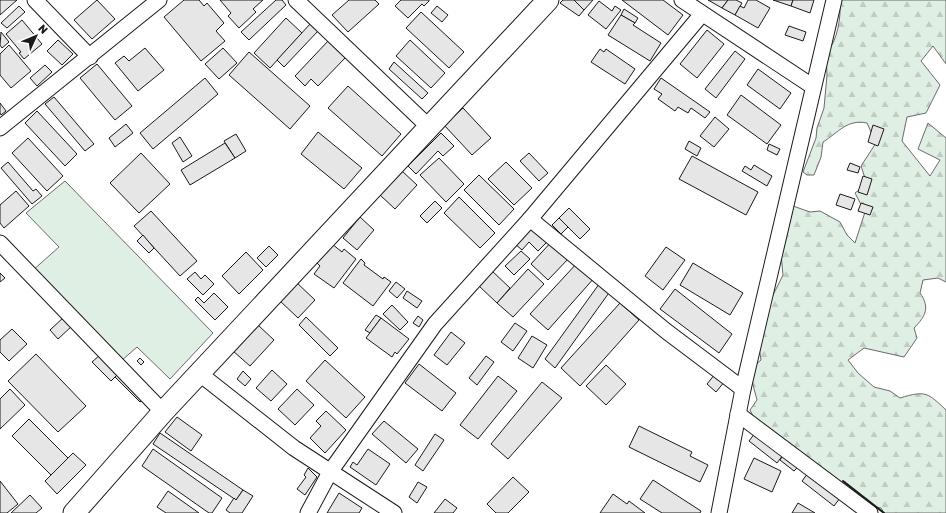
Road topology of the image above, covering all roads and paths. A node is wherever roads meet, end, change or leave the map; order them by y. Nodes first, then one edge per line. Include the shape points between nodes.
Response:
1 (35, 0) edge
2 (160, 0) edge
3 (296, 0) edge
4 (548, 0) edge
5 (682, 0) edge
6 (834, 0) edge
7 (702, 14) junction
8 (90, 56) junction
9 (812, 86) junction
10 (1, 126) edge
11 (428, 127) junction
12 (530, 219) junction
13 (0, 243) edge
14 (200, 374) junction
15 (743, 389) junction
16 (163, 412) junction
17 (738, 414) junction
18 (330, 472) junction
19 (74, 513) edge
20 (308, 513) edge
21 (394, 513) edge
22 (719, 513) edge
23 (870, 513) edge

1 - 8 street
2 - 8 street
3 - 11 street
4 - 11 street
5 - 7 street
6 - 9 street
7 - 9 street
7 - 12 street
8 - 10 street
9 - 15 street
11 - 14 street
12 - 15 street via 666,331
12 - 18 street via 435,324
13 - 16 street
14 - 16 street
14 - 18 street via 294,448
15 - 17 street
16 - 19 street
17 - 22 street
17 - 23 street
18 - 20 street
18 - 21 street

